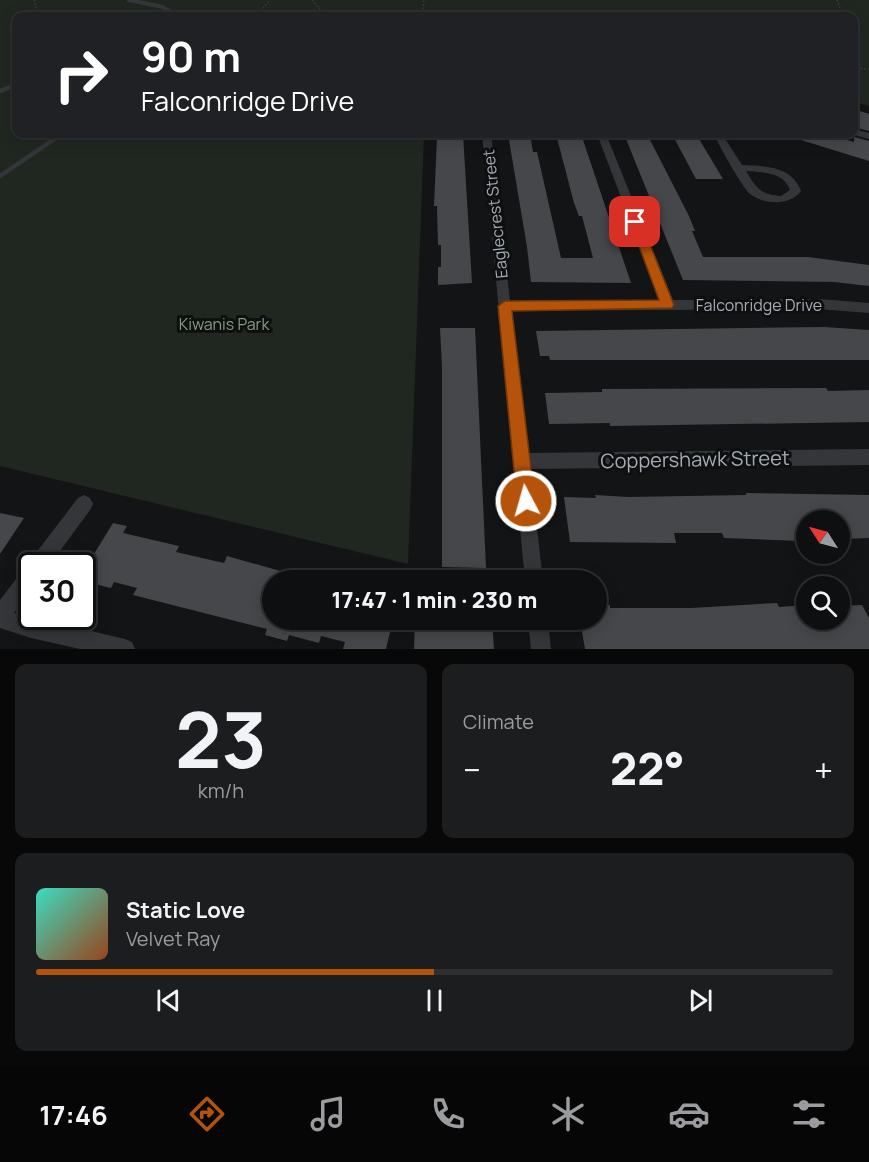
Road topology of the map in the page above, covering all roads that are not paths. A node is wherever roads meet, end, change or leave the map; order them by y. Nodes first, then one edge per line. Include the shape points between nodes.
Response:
1 (129, 0) edge
2 (170, 12) edge
3 (57, 138) edge
4 (486, 138) edge
5 (604, 138) edge
6 (720, 138) edge
7 (739, 168) junction
8 (0, 176) edge
9 (668, 305) junction
10 (505, 306) junction
11 (869, 308) edge
12 (869, 457) edge
13 (522, 461) junction
14 (84, 504) dead end
15 (48, 552) edge
16 (533, 570) edge
17 (18, 592) edge
18 (0, 617) edge
19 (539, 630) edge
20 (125, 649) edge
21 (540, 649) edge

1 - 2 lane
3 - 8 lane
4 - 10 street, Eaglecrest Street
5 - 9 street
6 - 7 street
7 - 7 street via 753,191 760,195 784,199 796,191 790,179 778,172
9 - 10 street, Falconridge Drive
9 - 11 street, Falconridge Drive via 819,304
10 - 13 street, Eaglecrest Street
12 - 13 street, Coppershawk Street
13 - 16 street, Eaglecrest Street
14 - 15 street
17 - 18 street
18 - 20 street
19 - 21 street

